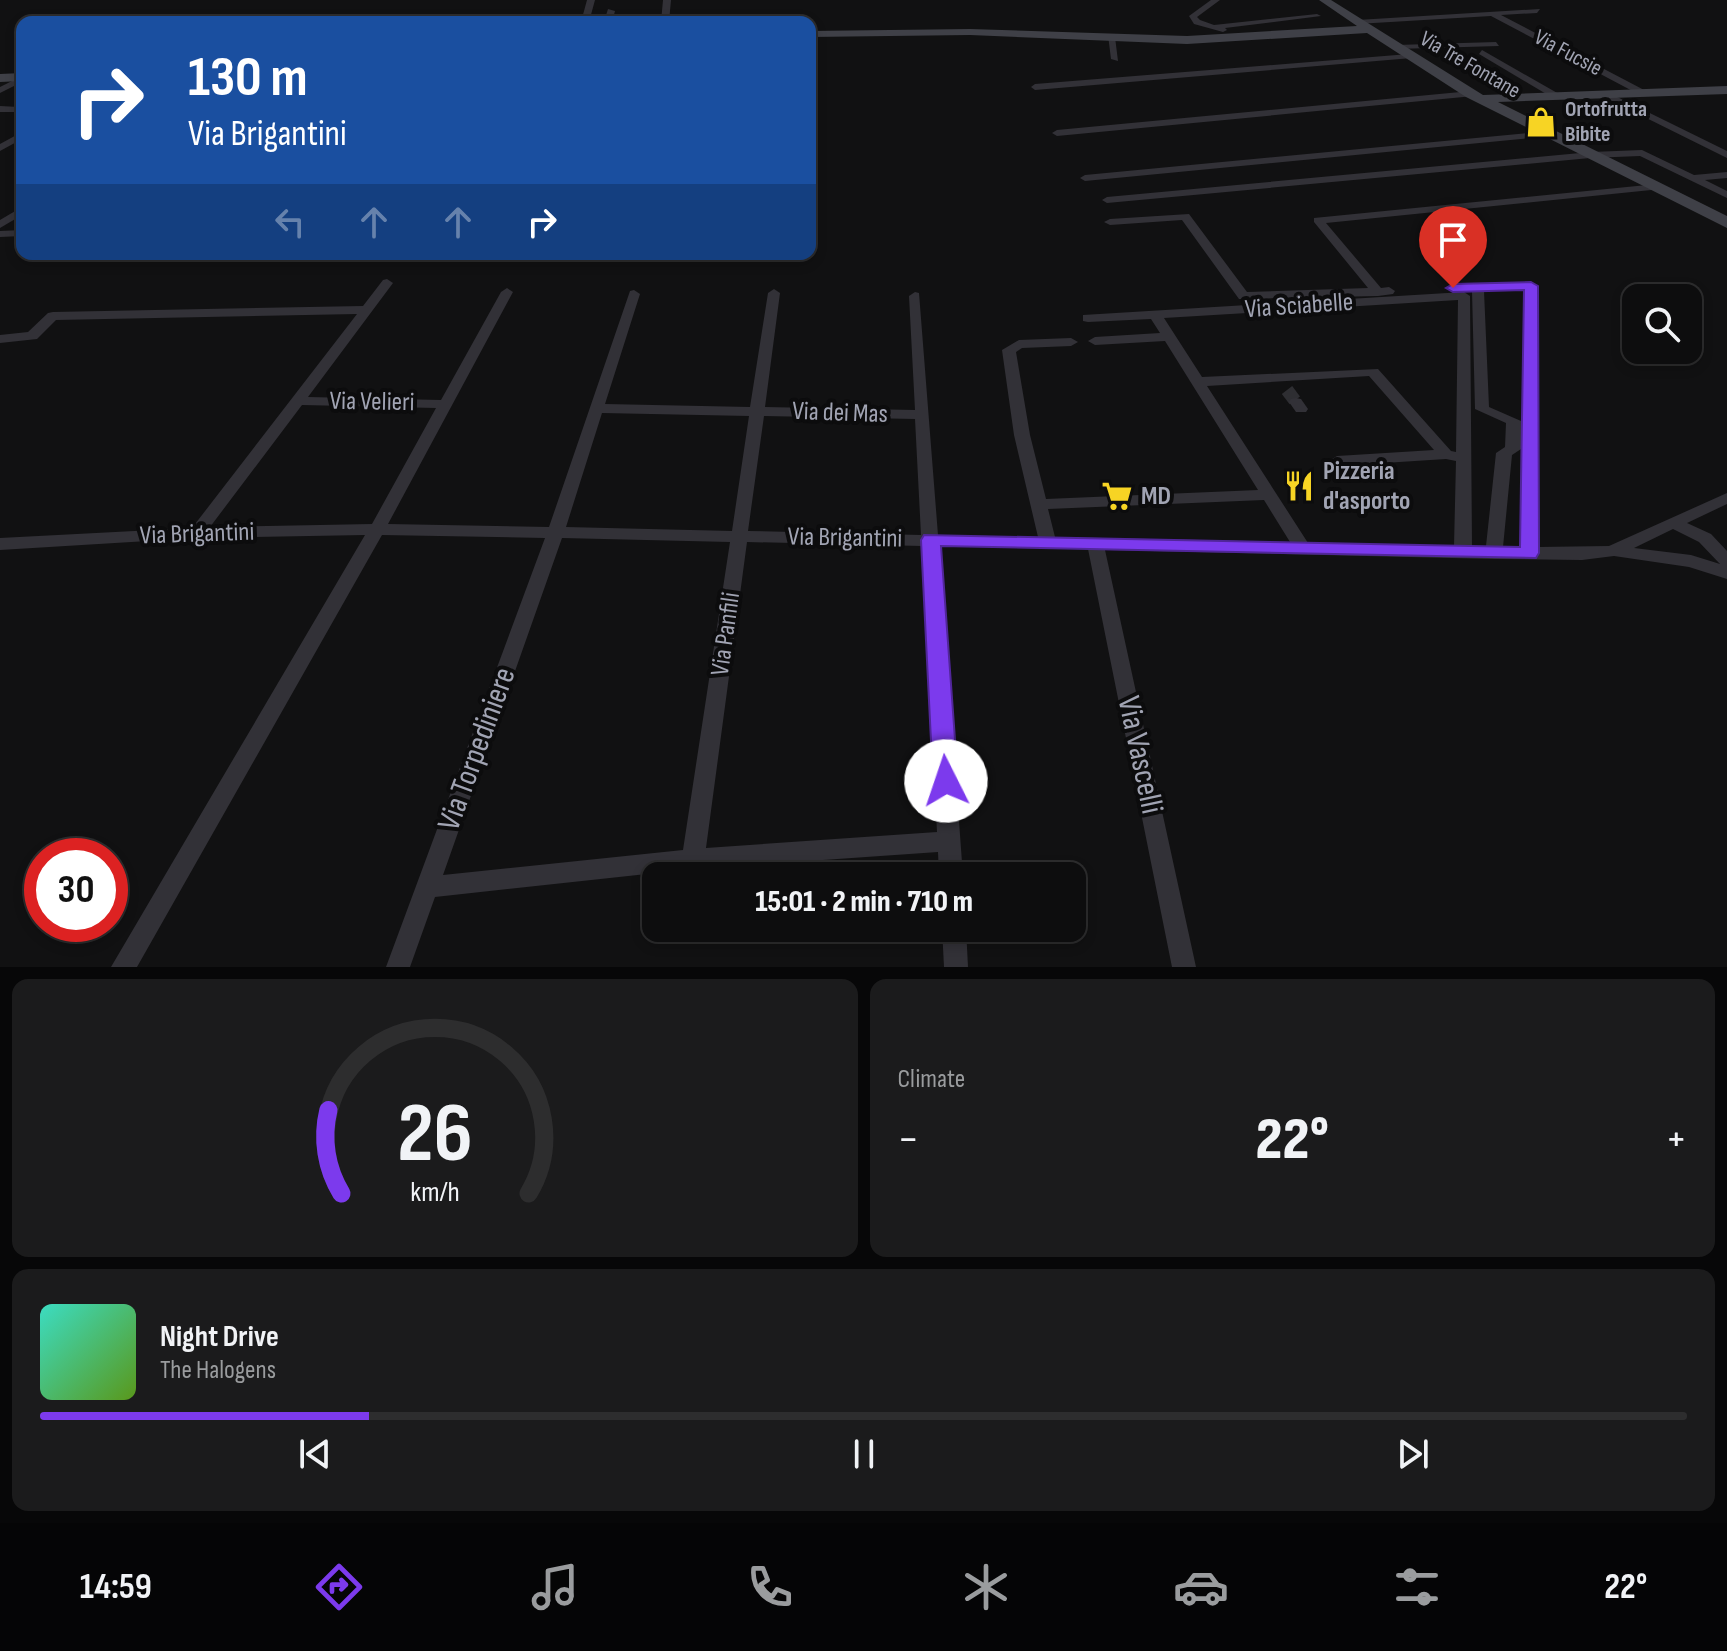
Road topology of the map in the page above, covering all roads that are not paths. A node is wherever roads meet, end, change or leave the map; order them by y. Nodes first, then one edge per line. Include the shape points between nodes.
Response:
1 (1216, 0) edge
2 (1324, 0) edge
3 (1485, 7) dead end
4 (611, 11) dead end
5 (1537, 11) dead end
6 (1495, 14) junction
7 (610, 16) edge
8 (1317, 16) dead end
9 (1363, 25) junction
10 (1213, 27) junction
11 (1443, 27) dead end
12 (816, 34) edge
13 (1111, 37) junction
14 (1243, 37) junction
15 (1496, 44) dead end
16 (1396, 47) junction
17 (1482, 52) dead end
18 (1409, 56) junction
19 (1115, 59) dead end
20 (1035, 87) dead end
21 (1727, 90) edge
22 (1643, 93) junction
23 (1605, 94) junction
24 (1556, 96) junction
25 (1476, 97) junction
26 (1057, 133) dead end
27 (1550, 134) junction
28 (1727, 155) edge
29 (1593, 156) junction
30 (1727, 175) edge
31 (1085, 178) dead end
32 (1693, 178) junction
33 (1657, 187) junction
34 (1727, 195) edge
35 (1107, 200) dead end
36 (1110, 222) dead end
37 (1727, 223) edge
38 (387, 283) dead end
39 (1478, 287) junction
40 (507, 292) dead end
41 (1378, 292) junction
42 (774, 293) dead end
43 (634, 294) dead end
44 (915, 296) dead end
45 (367, 310) junction
46 (1155, 315) junction
47 (1088, 318) dead end
48 (1169, 337) junction
49 (0, 339) edge
50 (1095, 341) dead end
51 (1071, 342) dead end
52 (1278, 377) junction
53 (1197, 382) junction
54 (1295, 400) tunnel mouth
55 (298, 401) junction
56 (447, 404) junction
57 (596, 408) junction
58 (758, 410) junction
59 (923, 415) junction
60 (1454, 456) junction
61 (1337, 461) dead end
62 (1269, 495) junction
63 (1727, 498) edge
64 (1041, 504) junction
65 (1699, 511) junction
66 (1674, 523) junction
67 (377, 529) junction
68 (556, 531) junction
69 (197, 533) junction
70 (1650, 534) junction
71 (740, 535) junction
72 (1705, 538) junction
73 (931, 540) junction
74 (1048, 542) junction
75 (0, 544) edge
76 (1095, 544) junction
77 (1303, 549) junction
78 (1612, 551) junction
79 (1463, 552) junction
80 (1494, 553) junction
81 (1529, 553) junction
82 (1691, 561) junction
83 (1727, 561) edge
84 (1727, 573) edge
85 (949, 841) junction
86 (693, 859) junction
87 (950, 862) edge
88 (427, 887) junction
89 (955, 942) edge
90 (123, 967) edge
91 (398, 967) edge
92 (956, 967) edge
93 (1184, 967) edge

1 - 10 street via 1193,16
2 - 9 street, Via Tre Fontane
3 - 6 street, Via Fucsie
4 - 7 street
5 - 6 street
6 - 9 street
6 - 22 street, Via Fucsie
8 - 10 street
9 - 11 street
9 - 14 street
9 - 16 street, Via Tre Fontane
10 - 14 street
12 - 13 street
13 - 14 street
13 - 19 street
15 - 16 street
16 - 18 street, Via Tre Fontane
17 - 24 street
18 - 20 street
18 - 25 street, Via Tre Fontane
21 - 22 street
22 - 23 street
23 - 24 street
23 - 28 street
24 - 25 street
25 - 26 street
25 - 27 street, Via Tre Fontane
27 - 29 street, Via Tre Fontane
27 - 31 street
29 - 32 street via 1640,152
29 - 33 street, Via Tre Fontane
29 - 35 street
30 - 32 street
32 - 34 street
33 - 37 street, Via Tre Fontane
33 - 41 street via 1318,220
36 - 41 street via 1185,216 1243,296
38 - 45 street
39 - 41 street
39 - 80 street via 1482,409 1514,421 1513,449 1504,453
39 - 81 street via 1531,286
40 - 56 street
42 - 58 street, Via Panfili
43 - 57 street, Via Torpediniere
44 - 59 street
45 - 49 street via 53,316 32,336
45 - 55 street
46 - 47 street
46 - 48 street
46 - 60 street, Via Sciabelle via 1464,296
48 - 50 street
48 - 53 street
51 - 64 street via 1019,344 1009,350 1022,435
52 - 53 street
52 - 54 street
52 - 60 street via 1373,372
53 - 62 street
55 - 56 street, Via Velieri
55 - 69 street
56 - 67 street
57 - 58 street, Via dei Mas
57 - 68 street, Via Torpediniere
58 - 59 street, Via dei Mas
58 - 71 street, Via Panfili
59 - 73 street
60 - 61 street
60 - 79 street, Via Sciabelle
62 - 64 street
62 - 77 street
63 - 65 street, Via Brigantini
64 - 74 street
65 - 66 street, Via Brigantini
65 - 72 street
66 - 70 street, Via Brigantini
66 - 72 street
67 - 68 street, Via Brigantini
67 - 69 street, Via Brigantini
67 - 90 street
68 - 71 street, Via Brigantini
68 - 88 street, Via Torpediniere
69 - 75 street, Via Brigantini
70 - 78 street, Via Brigantini
70 - 82 street via 1670,552
71 - 73 street, Via Brigantini
71 - 86 street, Via Panfili
72 - 83 street
73 - 74 street, Via Brigantini
73 - 85 street
74 - 76 street, Via Brigantini
76 - 77 street, Via Brigantini
76 - 93 street, Via Vascelli
77 - 79 street, Via Brigantini
78 - 81 street, Via Brigantini
78 - 82 street
79 - 80 street, Via Brigantini
80 - 81 street, Via Brigantini
82 - 84 street
85 - 86 street
85 - 87 street
86 - 88 street
88 - 91 street, Via Torpediniere
89 - 92 street

